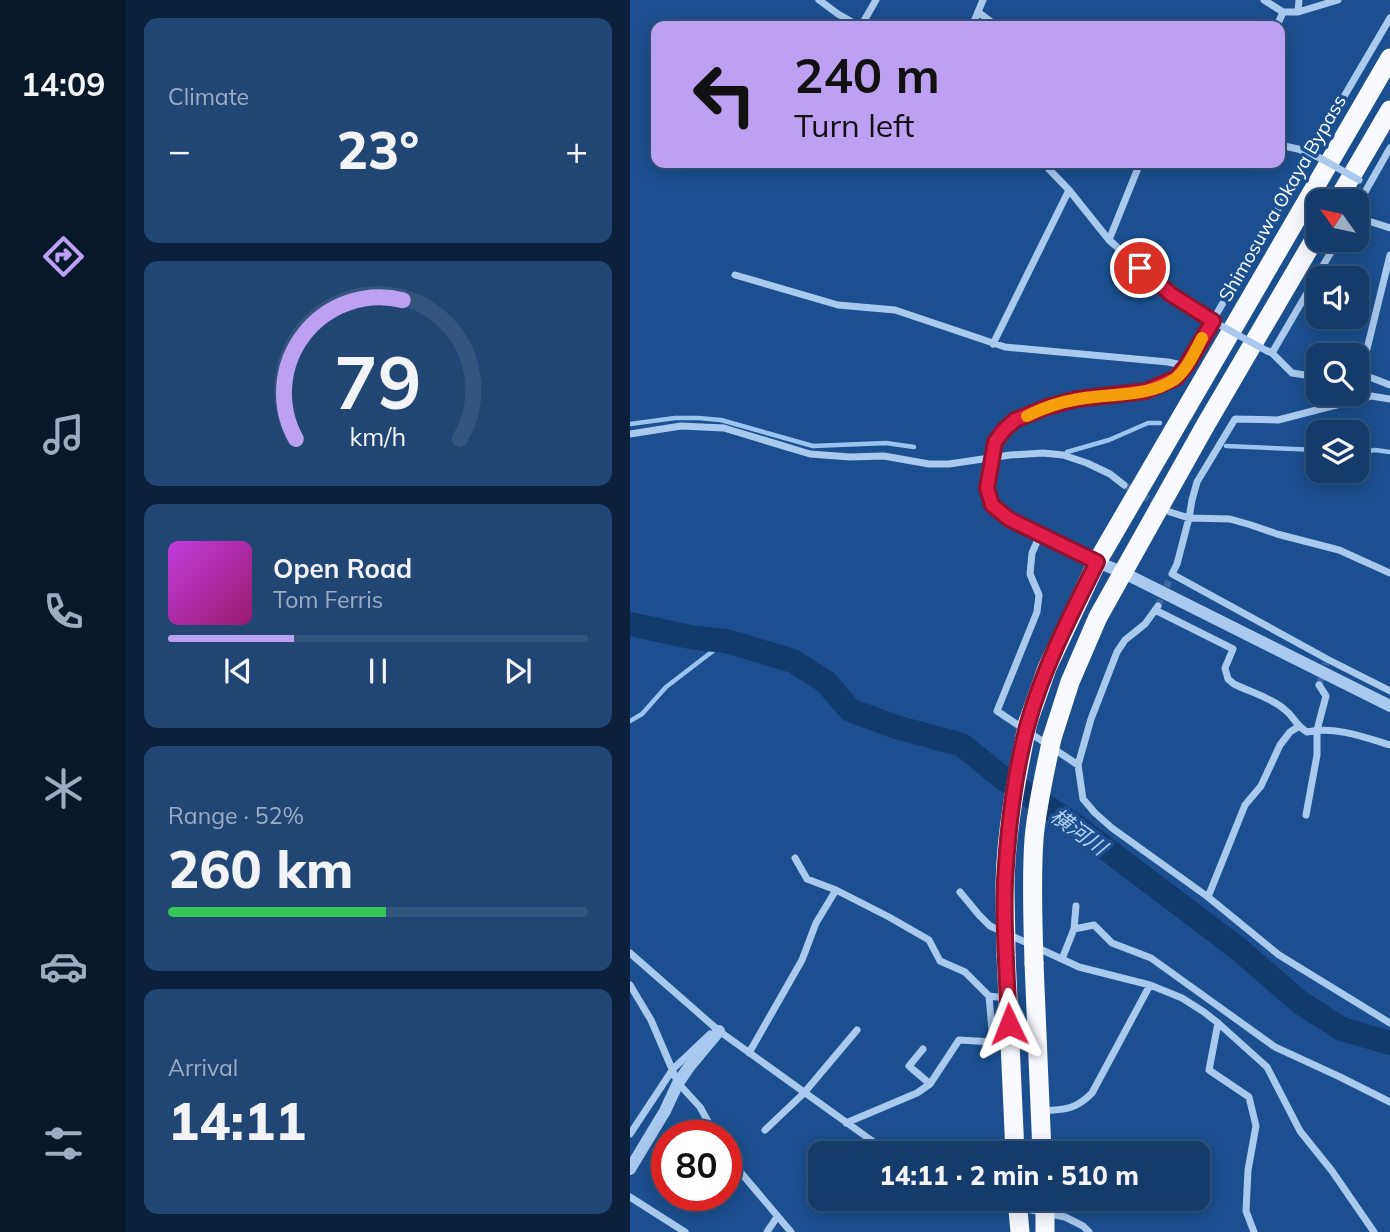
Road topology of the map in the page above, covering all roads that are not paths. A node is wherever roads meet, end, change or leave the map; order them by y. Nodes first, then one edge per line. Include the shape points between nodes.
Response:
1 (819, 0) edge
2 (876, 0) edge
3 (983, 0) edge
4 (1264, 0) edge
5 (1299, 0) edge
6 (1338, 0) edge
7 (978, 12) junction
8 (1283, 12) junction
9 (1298, 12) junction
10 (1390, 18) edge
11 (851, 21) edge
12 (863, 21) edge
13 (974, 21) edge
14 (990, 21) edge
15 (1279, 21) edge
16 (1390, 58) edge
17 (1390, 110) edge
18 (1285, 147) edge
19 (1390, 148) edge
20 (1310, 154) junction
21 (1048, 168) edge
22 (1138, 168) edge
23 (1370, 187) joint
24 (1344, 189) edge
25 (1069, 190) junction
26 (1369, 221) edge
27 (1390, 228) edge
28 (1109, 240) junction
29 (1307, 252) edge
30 (1331, 252) edge
31 (1390, 256) edge
32 (735, 275) dead end
33 (1215, 322) junction
34 (1368, 343) edge
35 (993, 344) junction
36 (1269, 352) junction
37 (1186, 366) junction
38 (1306, 375) edge
39 (1369, 378) edge
40 (1390, 384) edge
41 (1390, 399) edge
42 (630, 434) edge
43 (991, 458) junction
44 (1124, 485) tunnel mouth
45 (1170, 512) tunnel mouth
46 (1189, 518) junction
47 (1040, 535) junction
48 (1097, 562) junction
49 (1122, 572) junction
50 (1390, 573) edge
51 (1319, 685) tunnel mouth
52 (1390, 691) edge
53 (1390, 706) edge
54 (1298, 727) junction
55 (1317, 730) junction
56 (1390, 745) edge
57 (1078, 765) junction
58 (1306, 815) dead end
59 (795, 858) dead end
60 (836, 890) junction
61 (960, 892) dead end
62 (1208, 897) junction
63 (1076, 906) dead end
64 (1074, 929) junction
65 (630, 953) edge
66 (1062, 959) junction
67 (630, 985) edge
68 (1150, 985) junction
69 (999, 997) junction
70 (1218, 1023) junction
71 (1390, 1023) edge
72 (718, 1030) junction
73 (857, 1030) dead end
74 (923, 1049) dead end
75 (749, 1053) junction
76 (673, 1069) junction
77 (678, 1083) junction
78 (930, 1084) junction
79 (804, 1093) junction
80 (1390, 1102) edge
81 (1040, 1111) junction
82 (707, 1120) edge
83 (846, 1123) junction
84 (765, 1130) dead end
85 (630, 1134) edge
86 (872, 1141) edge
87 (1014, 1141) edge
88 (1041, 1141) edge
89 (632, 1161) edge
90 (742, 1174) edge
91 (630, 1198) edge
92 (1018, 1211) edge
93 (1045, 1211) edge
94 (1055, 1211) edge
95 (777, 1217) junction
96 (685, 1232) edge
97 (766, 1232) edge
98 (791, 1232) edge
99 (1020, 1232) edge
100 (1045, 1232) edge
101 (1089, 1232) edge
102 (1254, 1232) edge
103 (1374, 1232) edge

1 - 11 street
2 - 12 street
3 - 7 street
4 - 8 street
5 - 9 street
6 - 9 street
7 - 13 street
7 - 14 street
8 - 9 street
8 - 15 street
10 - 20 street
16 - 48 highway, Shimosuwa Okaya Bypass
17 - 24 highway
18 - 20 street
19 - 23 street
20 - 23 street, bridge
20 - 33 street
21 - 25 street
22 - 28 street
25 - 28 street
25 - 35 street
26 - 27 street
28 - 33 street via 1172,295
29 - 49 highway
30 - 36 street
31 - 34 street
32 - 35 street via 838,305 895,310
33 - 36 street, bridge
33 - 37 street
35 - 37 street
36 - 38 street via 1293,373
37 - 43 street via 1176,378 1146,391 1077,399 1015,420 995,442
39 - 40 street
41 - 46 street via 1371,396 1279,420 1235,419 1197,482
42 - 43 street via 681,426 724,428 810,454 884,456 929,464
43 - 44 street via 1063,455 1110,474
43 - 47 street via 987,488 992,505
45 - 46 street
46 - 50 street via 1230,519 1339,550
46 - 52 street via 1171,578
47 - 48 street
47 - 57 street via 1030,574 1039,595 1037,612 997,711
48 - 49 street
48 - 69 highway, Shimosuwa Okaya Bypass, bridge via 1047,668 1028,722 1008,836 1006,955
49 - 53 street
49 - 81 highway, bridge via 1070,682 1041,788 1033,901
51 - 55 street via 1326,696
54 - 55 street via 1307,732
54 - 57 street via 1283,707 1228,679 1225,668 1233,649 1156,608 1117,652
54 - 62 street via 1280,745 1261,786 1245,805
55 - 56 street
55 - 58 street
57 - 62 street via 1083,799 1095,813
59 - 60 street via 807,879
60 - 69 street via 929,940 940,961 965,972
60 - 75 street
61 - 66 street via 990,926
62 - 71 street via 1279,955
63 - 64 street
64 - 66 street
64 - 80 street via 1094,925 1112,943 1151,958 1275,1047
65 - 72 street
66 - 68 street
67 - 76 street
68 - 70 street via 1182,998
68 - 81 street via 1092,1093 1070,1109
69 - 78 street via 993,1042 958,1040
69 - 87 highway, Shimosuwa Okaya Bypass
70 - 102 street via 1209,1070 1249,1097 1256,1126 1247,1211
70 - 103 street via 1267,1067 1300,1131
72 - 75 street
72 - 76 street
72 - 77 street
73 - 79 street
74 - 78 street via 909,1066
75 - 79 street
76 - 77 street
76 - 85 street
77 - 82 street
77 - 89 street
78 - 83 street
79 - 83 street
79 - 84 street
81 - 88 highway
83 - 86 street
90 - 95 street
91 - 96 street
92 - 99 highway
93 - 100 highway
94 - 101 street
95 - 97 street
95 - 98 street

